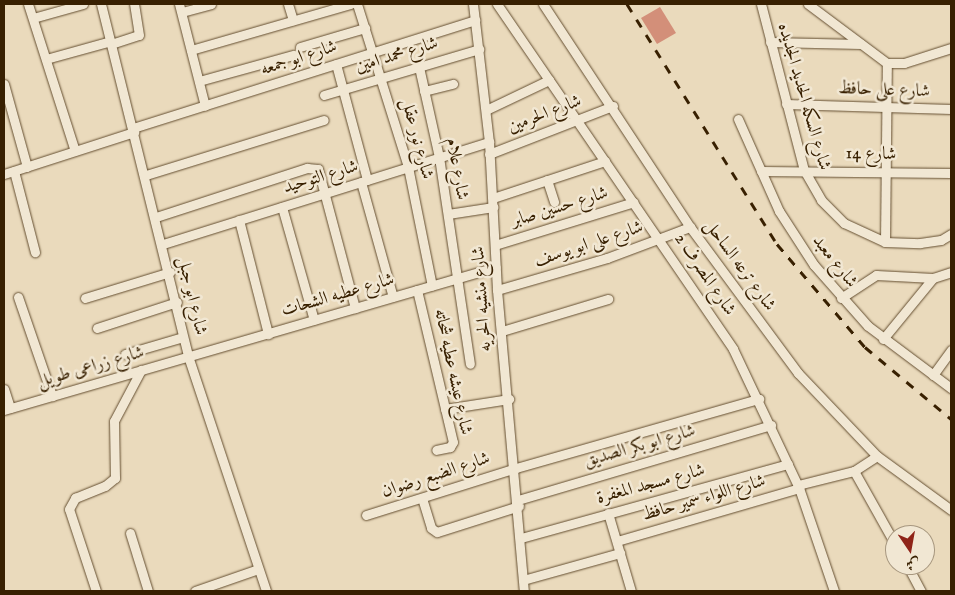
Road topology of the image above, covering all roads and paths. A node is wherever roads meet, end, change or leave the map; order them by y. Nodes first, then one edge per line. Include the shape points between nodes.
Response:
1 (28, 4) edge
2 (83, 4) edge
3 (101, 4) edge
4 (134, 4) edge
5 (211, 4) edge
6 (288, 4) edge
7 (350, 4) edge
8 (357, 4) edge
9 (473, 4) edge
10 (497, 4) edge
11 (543, 4) edge
12 (761, 4) edge
13 (808, 4) edge
14 (181, 8) edge
15 (33, 18) junction
16 (293, 20) junction
17 (475, 20) junction
18 (365, 28) junction
19 (770, 42) junction
20 (111, 43) junction
21 (862, 44) junction
22 (300, 47) dead end
23 (951, 48) edge
24 (479, 49) junction
25 (191, 50) junction
26 (374, 52) junction
27 (293, 55) dead end
28 (46, 59) junction
29 (887, 63) junction
30 (336, 64) junction
31 (419, 67) junction
32 (382, 78) junction
33 (549, 80) junction
34 (199, 81) junction
35 (4, 84) edge
36 (453, 84) dead end
37 (343, 90) junction
38 (424, 91) junction
39 (324, 95) dead end
40 (786, 104) junction
41 (205, 106) junction
42 (613, 106) junction
43 (887, 107) junction
44 (951, 109) edge
45 (486, 110) junction
46 (738, 119) dead end
47 (324, 120) dead end
48 (577, 120) junction
49 (134, 130) junction
50 (488, 142) junction
51 (75, 151) junction
52 (490, 154) junction
53 (439, 157) junction
54 (605, 160) junction
55 (27, 167) junction
56 (408, 167) junction
57 (804, 170) junction
58 (14, 171) junction
59 (761, 171) junction
60 (886, 172) junction
61 (951, 173) edge
62 (4, 174) edge
63 (146, 175) junction
64 (548, 180) junction
65 (364, 181) junction
66 (327, 193) junction
67 (493, 202) junction
68 (554, 202) dead end
69 (634, 202) junction
70 (282, 207) junction
71 (448, 214) junction
72 (156, 217) junction
73 (240, 220) junction
74 (690, 227) junction
75 (951, 234) edge
76 (660, 239) junction
77 (885, 242) junction
78 (163, 244) junction
79 (495, 245) junction
80 (35, 252) dead end
81 (496, 268) junction
82 (170, 272) junction
83 (951, 272) edge
84 (457, 278) junction
85 (932, 278) junction
86 (432, 286) junction
87 (417, 290) junction
88 (497, 290) junction
89 (18, 297) dead end
90 (392, 297) junction
91 (85, 298) dead end
92 (841, 298) junction
93 (608, 299) dead end
94 (177, 302) junction
95 (354, 308) junction
96 (314, 320) junction
97 (97, 328) dead end
98 (502, 331) junction
99 (268, 334) junction
100 (184, 337) junction
101 (883, 339) junction
102 (951, 350) edge
103 (125, 354) dead end
104 (188, 356) junction
105 (470, 364) dead end
106 (141, 370) junction
107 (933, 375) junction
108 (951, 388) edge
109 (4, 389) edge
110 (52, 396) junction
111 (509, 399) junction
112 (759, 399) junction
113 (7, 409) edge
114 (445, 410) junction
115 (771, 425) junction
116 (436, 450) dead end
117 (877, 456) junction
118 (788, 464) junction
119 (516, 468) junction
120 (854, 471) junction
121 (799, 486) junction
122 (422, 498) junction
123 (518, 503) junction
124 (951, 510) edge
125 (608, 513) junction
126 (366, 515) dead end
127 (885, 526) edge
128 (130, 533) dead end
129 (522, 538) junction
130 (617, 541) junction
131 (620, 553) junction
132 (258, 569) junction
133 (912, 575) edge
134 (524, 580) junction
135 (96, 591) edge
136 (148, 591) edge
137 (195, 591) edge
138 (266, 591) edge
139 (524, 591) edge
140 (631, 591) edge
141 (834, 591) edge
142 (921, 591) edge

1 - 15 street
2 - 15 street
3 - 20 street, شارع ابو جبل
4 - 20 street via 139,35
5 - 14 street
6 - 16 street
7 - 16 street
8 - 18 street, شارع نور عقل
9 - 17 street, شارع منشيه الحريه
10 - 33 street, شارع المصرف 2
11 - 42 street, شارع ترعه الساحل
12 - 19 street, شارع السكه الحديد الجديده
13 - 21 street
14 - 25 street
15 - 28 street
16 - 25 street
17 - 24 street, شارع منشيه الحريه
17 - 26 street, شارع ابو جمعه
18 - 22 street
18 - 26 street, شارع نور عقل
19 - 21 street
19 - 40 street, شارع السكه الحديد الجديده
20 - 28 street
20 - 49 street, شارع ابو جبل
21 - 29 street
23 - 29 street via 904,63
24 - 31 street, شارع محمد امين
24 - 45 street, شارع منشيه الحريه
25 - 34 street
26 - 30 street, شارع ابو جمعه
26 - 32 street, شارع نور عقل
27 - 34 street
28 - 51 street
29 - 43 street
30 - 37 street
30 - 41 street, شارع ابو جمعه
31 - 32 street, شارع محمد امين
31 - 38 street, شارع علام
32 - 37 street, شارع محمد امين
32 - 56 street, شارع نور عقل
33 - 45 street
33 - 48 street, شارع المصرف 2
34 - 41 street
35 - 55 street
36 - 38 street
37 - 39 street, شارع محمد امين
37 - 65 street
38 - 53 street, شارع علام
40 - 43 street, شارع على حافظ
40 - 57 street, شارع السكه الحديد الجديده
41 - 49 street, شارع ابو جمعه
42 - 48 street, شارع الحرمين
42 - 74 street, شارع ترعه الساحل
43 - 44 street, شارع على حافظ
43 - 60 street
45 - 50 street, شارع منشيه الحريه
46 - 59 street, شارع معبد
47 - 63 street
48 - 52 street, شارع الحرمين
48 - 54 street, شارع المصرف 2
49 - 51 street, شارع ابو جمعه
49 - 63 street, شارع ابو جبل
50 - 52 street, شارع منشيه الحريه
50 - 53 street, شارع التوحيد
51 - 55 street, شارع ابو جمعه
52 - 67 street, شارع منشيه الحريه
53 - 56 street, شارع التوحيد
53 - 71 street, شارع علام
54 - 64 street
54 - 69 street, شارع المصرف 2
55 - 58 street, شارع ابو جمعه
56 - 65 street, شارع التوحيد
56 - 86 street, شارع نور عقل
57 - 59 street, شارع 14
57 - 60 street, شارع 14
57 - 77 street, شارع السكه الحديد الجديده via 832,213 857,231
58 - 62 street, شارع ابو جمعه
58 - 80 street
59 - 92 street, شارع معبد via 793,236
60 - 61 street, شارع 14
60 - 77 street
63 - 72 street, شارع ابو جبل
64 - 67 street
64 - 68 street
65 - 66 street, شارع التوحيد
65 - 90 street
66 - 70 street, شارع التوحيد
66 - 72 street via 321,174 313,167
66 - 95 street
67 - 71 street
67 - 79 street, شارع منشيه الحريه
69 - 76 street, شارع المصرف 2
69 - 79 street, شارع حسين صابر
70 - 73 street, شارع التوحيد
70 - 96 street
71 - 84 street, شارع علام
72 - 78 street, شارع ابو جبل
73 - 78 street, شارع التوحيد
73 - 99 street
74 - 76 street, شارع على ابو يوسف
74 - 117 street, شارع ترعه الساحل via 798,373 822,402
75 - 77 street, شارع السكه الحديد الجديده via 932,242
76 - 88 street, شارع على ابو يوسف
76 - 112 street, شارع المصرف 2 via 724,333
78 - 82 street, شارع ابو جبل
79 - 81 street, شارع منشيه الحريه
81 - 84 street, شارع عطيه الشحات
81 - 88 street, شارع منشيه الحريه
82 - 91 street
82 - 94 street, شارع ابو جبل
83 - 85 street
84 - 86 street, شارع عطيه الشحات
84 - 105 street, شارع علام
85 - 92 street via 876,275
85 - 101 street
86 - 87 street, شارع عطيه الشحات
87 - 90 street, شارع عطيه الشحات
87 - 114 street, شارع عيشه عطيه شحاته
88 - 98 street, شارع منشيه الحريه
89 - 110 street
90 - 95 street, شارع عطيه الشحات
92 - 101 street, شارع معبد
93 - 98 street
94 - 97 street
94 - 100 street, شارع ابو جبل
95 - 96 street, شارع عطيه الشحات
96 - 99 street, شارع عطيه الشحات
98 - 111 street, شارع منشيه الحريه
99 - 104 street, شارع عطيه الشحات
100 - 103 street
100 - 104 street, شارع ابو جبل
101 - 107 street, شارع معبد
102 - 107 street
104 - 106 street, شارع زراعى طويل
104 - 132 street, شارع ابو جبل
106 - 110 street, شارع زراعى طويل
106 - 135 street via 114,421 115,478 105,486 75,498 69,509
107 - 108 street, شارع معبد
109 - 113 street
110 - 113 street, شارع زراعى طويل
111 - 114 street
111 - 119 street, شارع منشيه الحريه
112 - 115 street, شارع المصرف 2
112 - 119 street, شارع الضبع رضوان
114 - 116 street, شارع عيشه عطيه شحاته via 453,442 450,447
115 - 118 street, شارع المصرف 2
115 - 123 street, شارع ابو بكر الصديق
117 - 120 street, شارع اللواء سمير حافظ
117 - 124 street, شارع ترعه الساحل
118 - 121 street, شارع المصرف 2
118 - 125 street, شارع مسجد المغفرة
119 - 122 street, شارع الضبع رضوان
119 - 123 street, شارع منشيه الحريه
120 - 121 street, شارع اللواء سمير حافظ
120 - 127 street
121 - 130 street, شارع اللواء سمير حافظ
121 - 141 street, شارع المصرف 2
122 - 123 street, شارع ابو بكر الصديق via 432,528 437,532
122 - 126 street, شارع الضبع رضوان
123 - 129 street, شارع منشيه الحريه
125 - 129 street, شارع مسجد المغفرة
125 - 130 street
128 - 136 street
129 - 134 street, شارع منشيه الحريه
130 - 131 street
131 - 134 street
131 - 140 street
132 - 137 street
132 - 138 street, شارع ابو جبل
133 - 142 street
134 - 139 street, شارع منشيه الحريه

